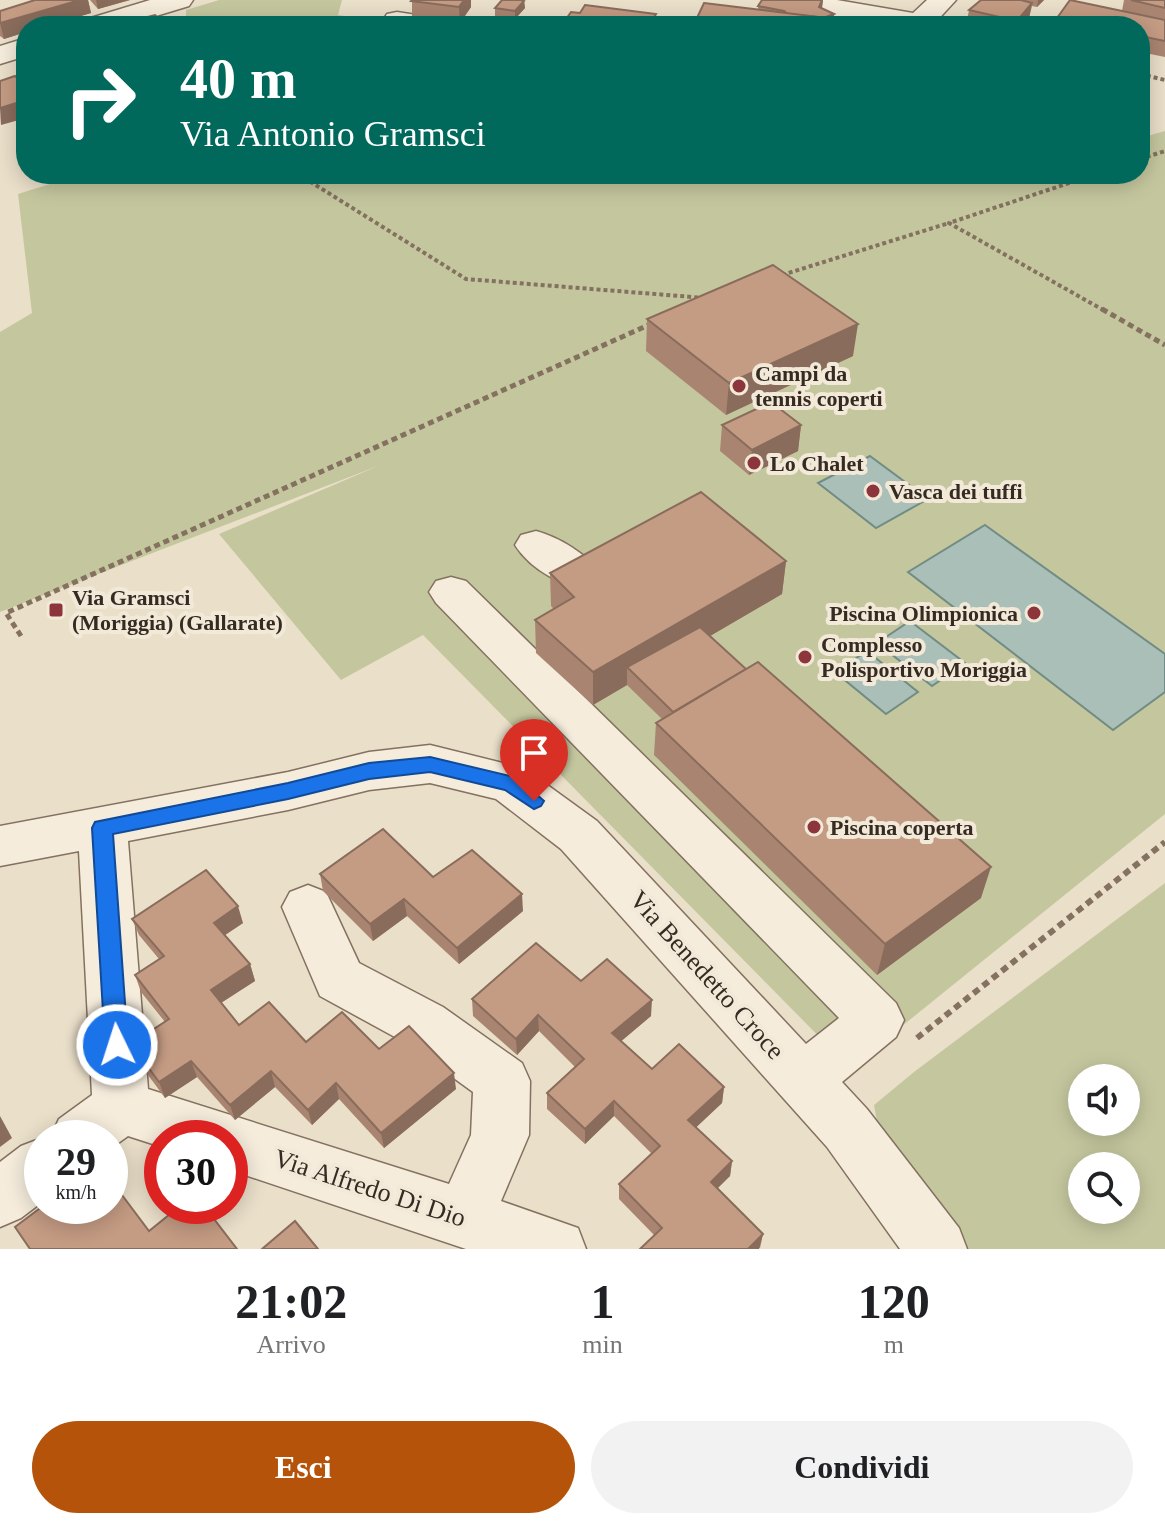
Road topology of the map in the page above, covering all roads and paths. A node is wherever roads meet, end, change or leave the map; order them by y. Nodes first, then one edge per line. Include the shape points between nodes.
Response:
1 (179, 0) edge
2 (789, 0) edge
3 (942, 0) edge
4 (127, 16) edge
5 (874, 16) edge
6 (920, 16) edge
7 (314, 184) edge
8 (1066, 184) edge
9 (949, 223) junction
10 (770, 279) edge
11 (695, 304) edge
12 (667, 317) edge
13 (1165, 345) edge
14 (536, 545) dead end
15 (579, 574) edge
16 (451, 592) dead end
17 (21, 636) dead end
18 (102, 828) junction
19 (1165, 842) edge
20 (0, 846) edge
21 (308, 907) dead end
22 (916, 1039) dead end
23 (803, 1080) junction
24 (100, 1120) edge
25 (248, 1148) edge
26 (24, 1180) edge
27 (0, 1198) edge
28 (464, 1219) junction
29 (556, 1249) edge
30 (937, 1249) edge

1 - 4 street
2 - 5 street
3 - 6 street
7 - 11 path via 466,279 710,298
8 - 9 path
9 - 10 path
9 - 13 path
12 - 17 path via 6,613
14 - 15 street
16 - 23 street via 877,1020
18 - 20 street
18 - 23 street, Via Benedetto Croce via 369,771 430,764 511,784 579,835
18 - 24 street
19 - 22 path
21 - 28 street via 339,979 462,1048 502,1081 500,1135
23 - 30 street, Via Benedetto Croce via 847,1128
25 - 28 street, Via Alfredo Di Dio
26 - 27 street
28 - 29 street, Via Alfredo Di Dio

